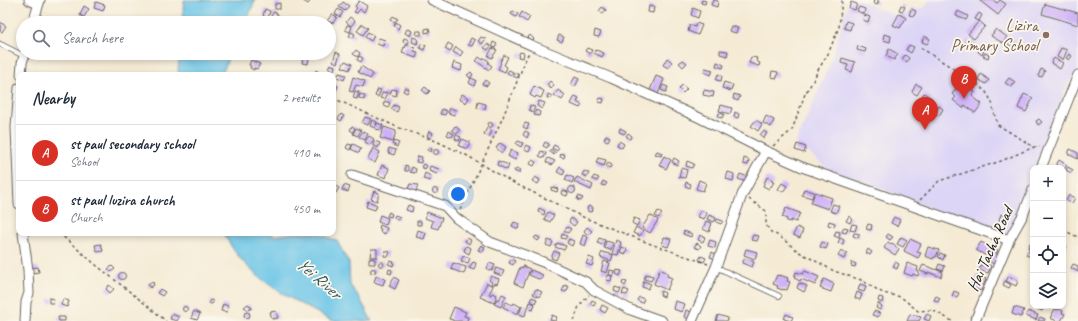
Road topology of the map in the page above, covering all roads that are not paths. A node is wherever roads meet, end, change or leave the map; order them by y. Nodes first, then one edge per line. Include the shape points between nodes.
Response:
1 (29, 0) edge
2 (432, 0) edge
3 (39, 2) edge
4 (35, 16) edge
5 (0, 44) edge
6 (16, 51) edge
7 (23, 60) edge
8 (21, 72) edge
9 (1078, 75) edge
10 (766, 151) junction
11 (1042, 165) edge
12 (352, 175) dead end
13 (1030, 198) edge
14 (23, 236) edge
15 (1009, 240) junction
16 (716, 267) junction
17 (779, 296) dead end
18 (25, 321) edge
19 (662, 321) edge
20 (692, 321) edge
21 (975, 321) edge

1 - 3 street
2 - 10 street via 700,118
3 - 4 street
5 - 6 lane
7 - 8 street
9 - 11 street
10 - 15 street via 802,167
10 - 16 street via 742,195
12 - 19 street via 445,206 456,218 490,242 543,262 586,282 594,290 631,310
13 - 15 street, Hai Tacha Road
14 - 18 street via 29,293
15 - 21 street, Hai Tacha Road
16 - 17 lane
16 - 20 street

